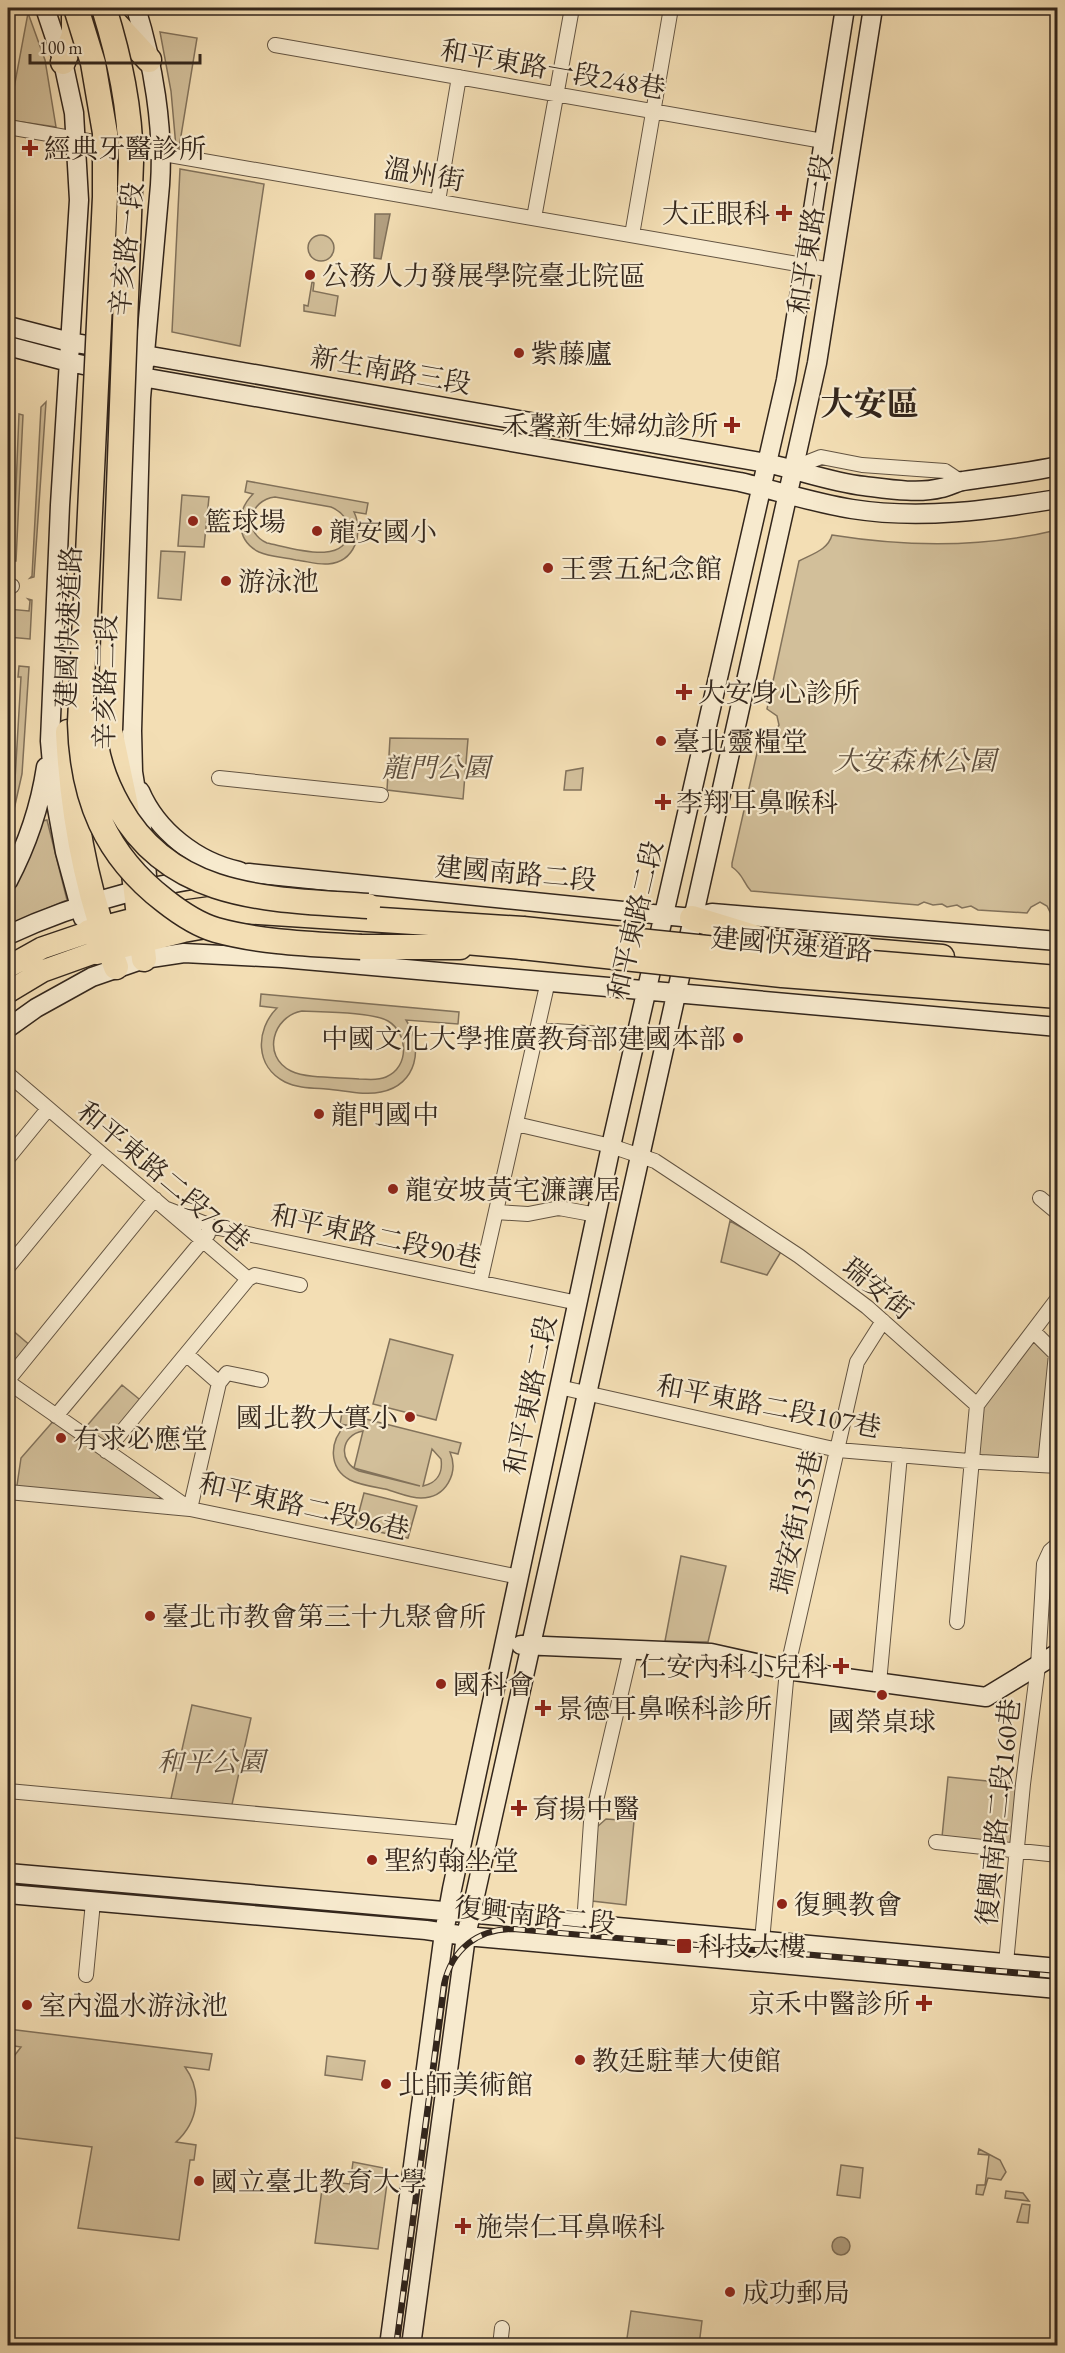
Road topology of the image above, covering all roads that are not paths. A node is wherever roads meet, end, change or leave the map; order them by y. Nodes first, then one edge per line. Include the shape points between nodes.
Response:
1 (45, 8) edge
2 (63, 8) edge
3 (75, 8) edge
4 (93, 8) edge
5 (103, 8) edge
6 (136, 8) edge
7 (572, 8) edge
8 (671, 8) edge
9 (845, 8) edge
10 (873, 8) edge
11 (275, 45) dead end
12 (149, 60) junction
13 (63, 62) junction
14 (459, 77) junction
15 (556, 94) junction
16 (653, 111) junction
17 (8, 127) edge
18 (76, 138) junction
19 (823, 141) junction
20 (161, 153) junction
21 (438, 201) junction
22 (534, 218) junction
23 (632, 235) junction
24 (804, 265) junction
25 (832, 270) junction
26 (8, 326) edge
27 (70, 342) junction
28 (8, 346) edge
29 (143, 355) junction
30 (69, 362) junction
31 (142, 377) junction
32 (766, 463) junction
33 (1058, 466) edge
34 (793, 468) junction
35 (761, 487) junction
36 (787, 496) junction
37 (1058, 499) edge
38 (59, 737) junction
39 (133, 772) junction
40 (219, 778) dead end
41 (381, 795) dead end
42 (249, 873) junction
43 (8, 880) edge
44 (142, 889) junction
45 (87, 906) junction
46 (665, 915) junction
47 (692, 918) junction
48 (8, 935) edge
49 (146, 938) junction
50 (523, 938) junction
51 (1058, 941) edge
52 (103, 950) junction
53 (8, 967) edge
54 (1058, 967) edge
55 (1058, 978) edge
56 (548, 981) junction
57 (647, 991) junction
58 (8, 992) edge
59 (675, 994) junction
60 (1058, 996) edge
61 (1058, 1027) edge
62 (8, 1028) edge
63 (537, 1030) junction
64 (637, 1036) junction
65 (8, 1074) edge
66 (48, 1109) junction
67 (516, 1124) junction
68 (611, 1146) junction
69 (101, 1154) junction
70 (639, 1155) junction
71 (8, 1158) edge
72 (1040, 1198) dead end
73 (155, 1199) junction
74 (167, 1209) junction
75 (496, 1212) junction
76 (1058, 1213) edge
77 (597, 1215) junction
78 (214, 1227) junction
79 (203, 1240) junction
80 (8, 1267) edge
81 (248, 1279) junction
82 (480, 1282) junction
83 (300, 1285) dead end
84 (1058, 1298) edge
85 (578, 1303) junction
86 (883, 1321) junction
87 (1033, 1330) junction
88 (186, 1354) junction
89 (261, 1380) dead end
90 (8, 1381) edge
91 (219, 1383) junction
92 (560, 1387) junction
93 (587, 1394) junction
94 (977, 1405) junction
95 (56, 1416) junction
96 (838, 1450) junction
97 (106, 1451) junction
98 (900, 1455) junction
99 (971, 1461) junction
100 (1051, 1465) edge
101 (1058, 1478) edge
102 (8, 1492) edge
103 (190, 1509) junction
104 (1058, 1544) edge
105 (519, 1577) junction
106 (957, 1622) dead end
107 (505, 1642) junction
108 (531, 1647) junction
109 (631, 1650) junction
110 (1058, 1653) edge
111 (1038, 1666) junction
112 (787, 1670) junction
113 (879, 1683) junction
114 (8, 1791) edge
115 (464, 1833) junction
116 (936, 1842) dead end
117 (1016, 1852) junction
118 (1058, 1855) edge
119 (8, 1873) edge
120 (8, 1894) edge
121 (93, 1902) junction
122 (447, 1913) junction
123 (471, 1914) junction
124 (584, 1924) junction
125 (444, 1933) junction
126 (466, 1936) junction
127 (762, 1941) junction
128 (1006, 1964) junction
129 (1058, 1968) edge
130 (86, 1975) dead end
131 (1058, 1989) edge
132 (502, 2328) dead end
133 (389, 2346) edge
134 (411, 2346) edge
135 (500, 2346) edge

1 - 13 main road, 辛亥路一段
2 - 38 highway via 78,51 93,161
3 - 13 highway via 74,35
3 - 50 highway, 建國快速道路, bridge via 93,63 105,133 80,723 87,788 101,827 118,854 150,889 174,908 213,929 256,939 361,947
4 - 50 highway, 建國快速道路, bridge via 115,96 119,138 94,720 99,756 113,796 135,832 152,849 185,874 209,884 279,899 368,906
5 - 12 highway
5 - 44 highway, bridge via 127,95 131,162 110,730
6 - 12 main road, 辛亥路一段
7 - 15 street
8 - 16 street
9 - 19 main road, 和平東路一段
10 - 25 main road, 和平東路一段
11 - 14 street, 和平東路一段248巷
12 - 20 main road, 辛亥路一段
13 - 18 main road, 辛亥路一段
14 - 15 street, 和平東路一段248巷
14 - 21 street
15 - 16 street, 和平東路一段248巷
15 - 22 street
16 - 19 street, 和平東路一段248巷
16 - 23 street
17 - 18 street, 溫州街
18 - 20 street, 溫州街
18 - 27 main road, 辛亥路一段 via 79,200
19 - 24 main road, 和平東路一段
20 - 21 street, 溫州街
20 - 29 main road, 辛亥路一段
21 - 22 street, 溫州街
22 - 23 street, 溫州街
23 - 24 street, 溫州街
24 - 25 street, 溫州街
24 - 32 main road, 和平東路一段 via 789,362
25 - 34 main road, 和平東路一段 via 817,363
26 - 27 main road, 新生南路三段
27 - 29 main road, 新生南路三段
27 - 30 main road, 辛亥路二段
28 - 30 main road, 新生南路三段
29 - 31 main road, 辛亥路二段
29 - 32 main road, 新生南路三段
30 - 31 main road, 新生南路三段
30 - 38 main road, 辛亥路二段 via 60,505
31 - 35 main road, 新生南路三段
31 - 39 main road, 辛亥路二段
32 - 34 main road, 新生南路三段
32 - 35 main road, 和平東路二段
33 - 34 main road, 新生南路三段 via 960,481 941,489 907,490 830,480
34 - 36 main road, 和平東路二段
35 - 36 main road, 新生南路三段
35 - 46 main road, 和平東路二段
36 - 37 main road, 新生南路三段 via 853,510 907,514 993,510
36 - 47 main road, 和平東路二段
38 - 43 main road, 辛亥路二段 via 25,845
38 - 45 highway via 71,778
39 - 42 main road via 142,796 172,836 214,863
39 - 44 main road, 辛亥路二段 via 145,848
40 - 41 street
42 - 44 main road, 建國南路二段
42 - 46 main road, 建國南路二段
44 - 45 main road, 建國南路二段
44 - 49 highway
45 - 48 main road
45 - 52 highway
46 - 47 main road, 建國南路二段
46 - 57 main road, 和平東路二段
47 - 51 main road, 建國南路二段 via 712,913
47 - 54 highway via 774,943
47 - 59 main road, 和平東路二段
49 - 50 highway, 建國快速道路 via 211,909
49 - 52 highway, 建國快速道路
49 - 56 main road via 184,953
50 - 55 highway, 建國快速道路, bridge
50 - 60 highway, 建國快速道路, bridge via 782,975
52 - 53 main road via 42,948
52 - 58 main road via 43,971
52 - 62 main road via 92,976
56 - 57 main road
56 - 63 street
57 - 59 main road
57 - 64 main road, 和平東路二段
59 - 61 main road
59 - 70 main road, 和平東路二段
63 - 64 street
63 - 67 street
64 - 68 main road, 和平東路二段
65 - 66 street, 和平東路二段76巷
66 - 69 street, 和平東路二段76巷
66 - 71 street
67 - 68 street, 瑞安街
67 - 75 street
68 - 70 street, 瑞安街
68 - 77 main road, 和平東路二段
69 - 73 street, 和平東路二段76巷
69 - 80 street
70 - 86 street, 瑞安街 via 655,1161 799,1256
70 - 93 main road, 和平東路二段
72 - 76 street
73 - 74 street, 和平東路二段76巷
73 - 90 street
74 - 78 street, 和平東路二段90巷
74 - 79 street, 和平東路二段76巷
75 - 77 street via 528,1214 559,1208
75 - 82 street
77 - 85 main road, 和平東路二段
78 - 79 street
78 - 82 street, 和平東路二段90巷
79 - 81 street, 和平東路二段76巷
79 - 95 street
81 - 83 street, 和平東路二段76巷 via 255,1275
81 - 88 street
82 - 85 street, 和平東路二段90巷
84 - 87 street
85 - 92 main road, 和平東路二段
86 - 94 street, 瑞安街
86 - 96 street, 瑞安街135巷 via 857,1362
87 - 94 street
87 - 100 street via 1056,1354
88 - 91 street
88 - 97 street
89 - 91 street via 227,1372
90 - 95 street, 和平東路二段96巷
91 - 103 street
92 - 93 street, 和平東路二段107巷
92 - 105 main road, 和平東路二段
93 - 96 street, 和平東路二段107巷
93 - 108 main road, 和平東路二段
94 - 99 street
95 - 97 street, 和平東路二段96巷
96 - 98 street, 和平東路二段107巷
96 - 112 street, 瑞安街135巷
97 - 103 street, 和平東路二段96巷
98 - 99 street, 和平東路二段107巷
98 - 113 street
99 - 100 street
99 - 106 street
100 - 101 street
102 - 103 street
103 - 105 street, 和平東路二段96巷
104 - 111 street, 復興南路二段160巷 via 1044,1564
105 - 107 main road, 和平東路二段
107 - 108 main road
107 - 115 main road, 和平東路二段
108 - 109 main road
108 - 123 main road, 和平東路二段
109 - 112 main road via 711,1653
109 - 124 street via 591,1822
110 - 111 main road
111 - 113 main road via 986,1697
111 - 117 street, 復興南路二段160巷
112 - 113 main road
112 - 127 street, 瑞安街135巷
114 - 115 street
115 - 122 main road, 和平東路二段
116 - 117 street
117 - 118 street
117 - 128 street, 復興南路二段160巷
119 - 122 main road, 復興南路二段
120 - 121 main road, 復興南路二段
121 - 125 main road, 復興南路二段
121 - 130 street
122 - 123 main road, 復興南路二段
122 - 125 main road, 和平東路二段
123 - 124 main road, 復興南路二段
123 - 126 main road, 和平東路二段
124 - 127 main road, 復興南路二段
125 - 126 main road, 復興南路二段
125 - 133 main road, 和平東路二段
126 - 131 main road, 復興南路二段
126 - 134 main road, 和平東路二段
127 - 128 main road, 復興南路二段
128 - 129 main road, 復興南路二段
132 - 135 street

